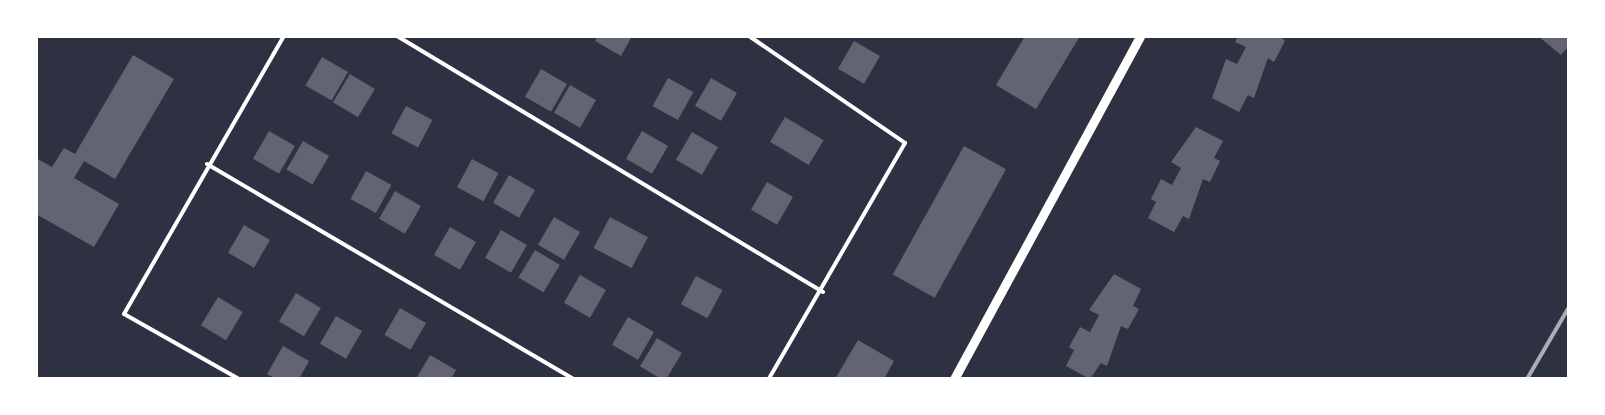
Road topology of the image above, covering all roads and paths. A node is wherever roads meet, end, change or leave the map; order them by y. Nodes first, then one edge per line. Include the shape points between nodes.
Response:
1 (284, 36) edge
2 (397, 36) edge
3 (749, 36) edge
4 (1140, 36) edge
5 (207, 164) junction
6 (823, 292) junction
7 (239, 379) edge
8 (573, 379) edge
9 (769, 379) edge
10 (954, 379) edge

1 - 5 lane
2 - 6 lane
3 - 6 lane via 905,144
4 - 10 street
5 - 7 lane via 124,314
5 - 8 lane
6 - 9 lane

